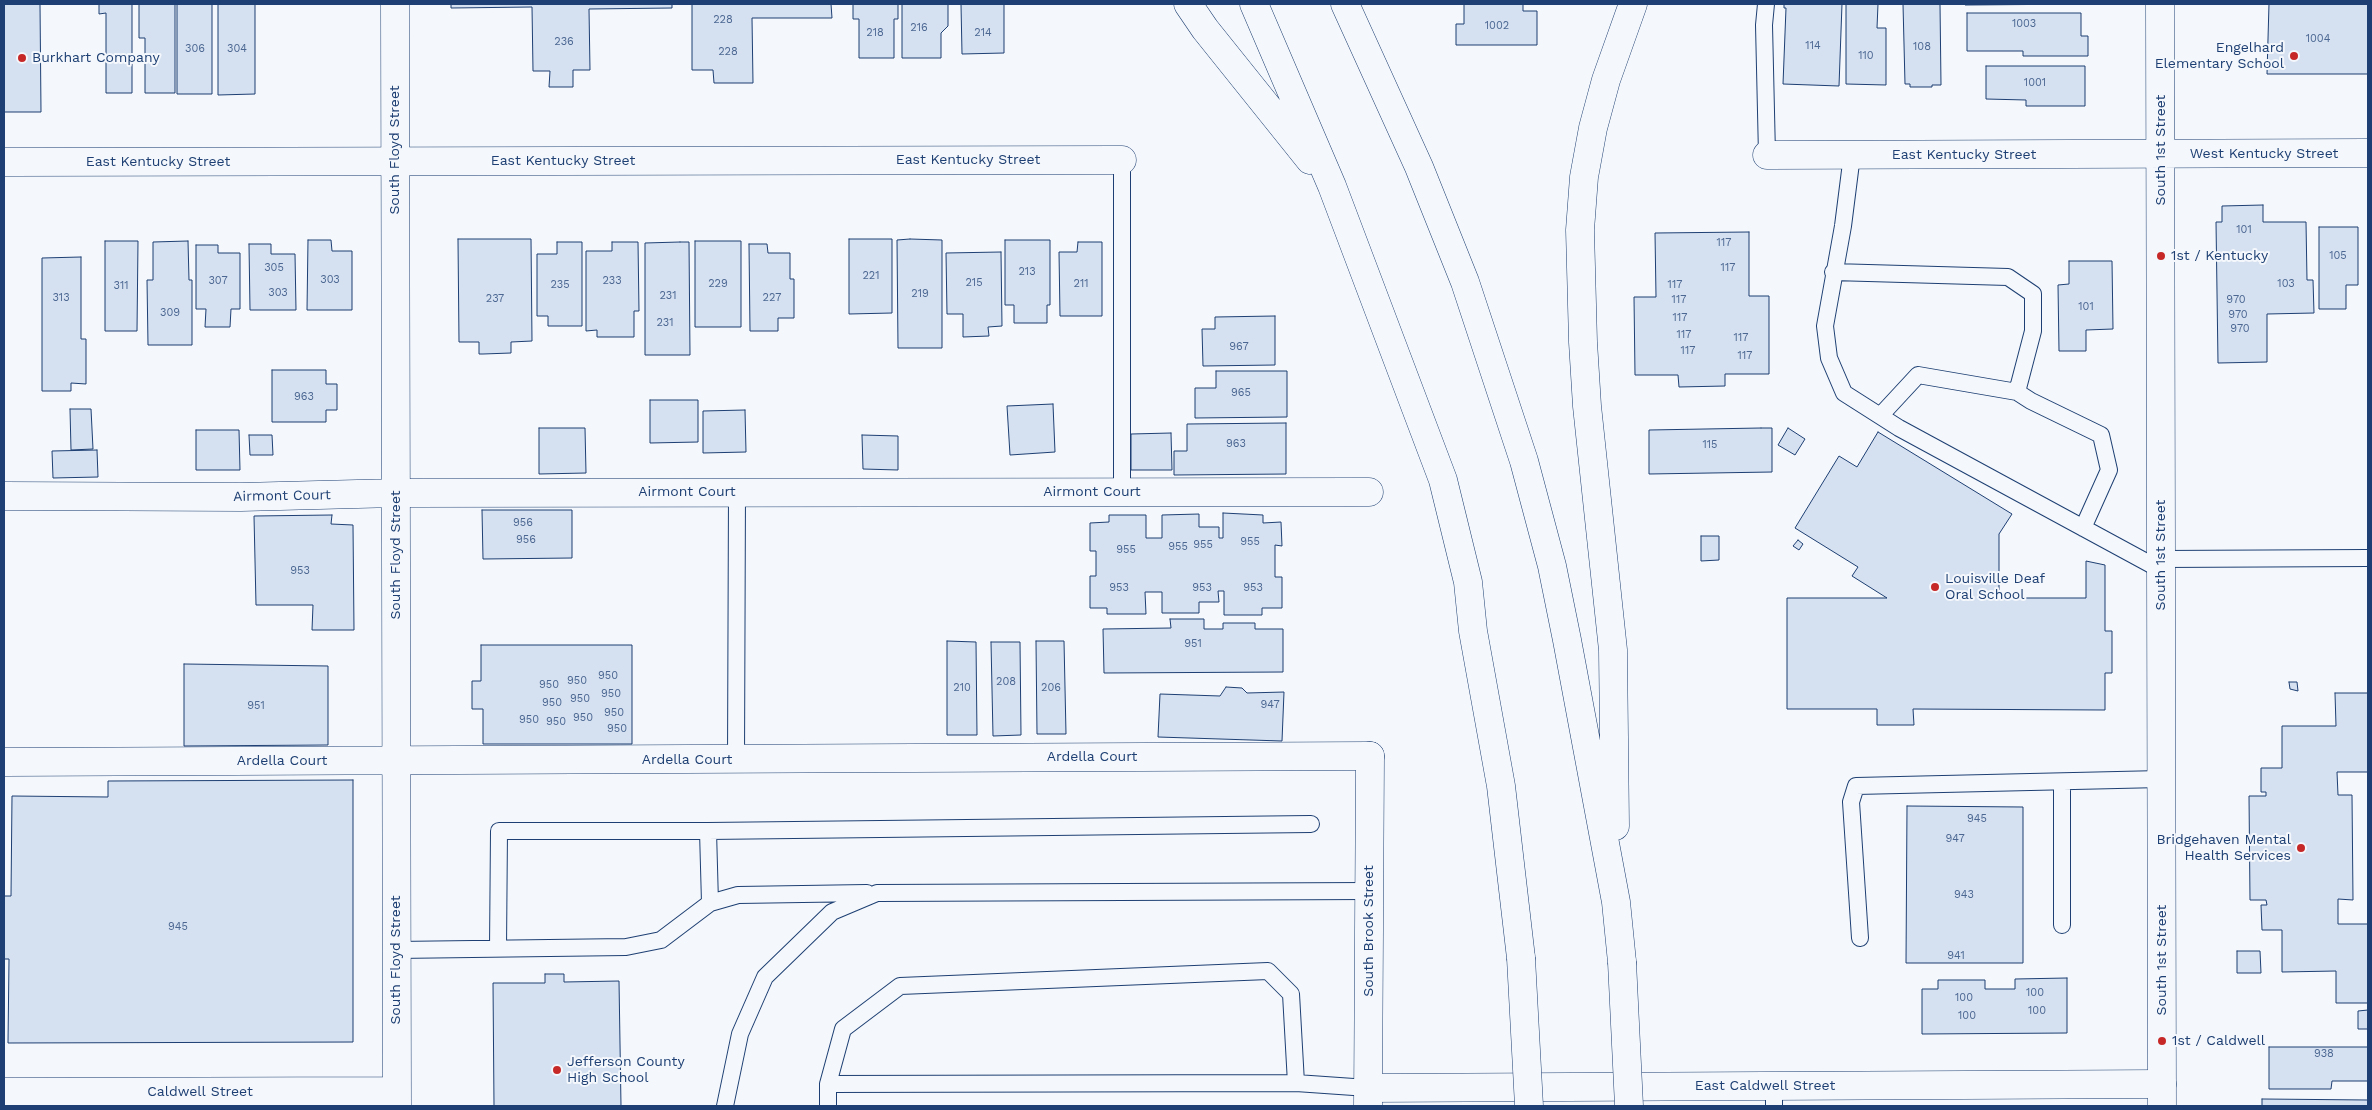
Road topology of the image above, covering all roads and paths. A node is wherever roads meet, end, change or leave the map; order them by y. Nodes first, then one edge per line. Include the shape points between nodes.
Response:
1 (395, 4) edge
2 (1188, 4) edge
3 (1254, 4) edge
4 (1345, 4) edge
5 (1633, 4) edge
6 (1766, 4) edge
7 (2160, 4) edge
8 (2368, 153) edge
9 (2160, 154) junction
10 (1852, 155) junction
11 (1767, 156) joint
12 (1122, 160) joint
13 (395, 161) junction
14 (4, 162) edge
15 (1332, 186) junction
16 (1833, 272) junction
17 (2017, 392) junction
18 (1880, 416) junction
19 (737, 492) junction
20 (1122, 492) junction
21 (1370, 492) dead end
22 (396, 493) junction
23 (4, 496) edge
24 (2083, 528) junction
25 (2368, 558) edge
26 (2161, 564) junction
27 (1370, 756) joint
28 (736, 760) junction
29 (396, 761) junction
30 (4, 762) edge
31 (2161, 779) junction
32 (2062, 782) junction
33 (1311, 824) dead end
34 (708, 831) junction
35 (1369, 891) junction
36 (877, 893) junction
37 (1616, 902) junction
38 (710, 903) junction
39 (2062, 925) dead end
40 (1860, 938) dead end
41 (498, 948) junction
42 (396, 950) junction
43 (1296, 1083) junction
44 (828, 1084) junction
45 (4, 1092) edge
46 (2162, 1095) edge
47 (1774, 1096) edge
48 (1368, 1097) edge
49 (397, 1099) edge
50 (725, 1106) edge
51 (828, 1106) edge
52 (1529, 1106) edge
53 (1629, 1106) edge

1 - 13 main road, South Floyd Street
2 - 15 main road
3 - 15 main road
4 - 37 main road via 1396,114 1465,282 1524,461 1552,566
5 - 37 main road via 1598,106 1588,151 1581,207 1580,253 1583,342 1613,650
6 - 11 lane
7 - 9 main road, South 1st Street
8 - 9 main road, West Kentucky Street
9 - 10 main road, East Kentucky Street
9 - 26 main road, South 1st Street
10 - 11 main road, East Kentucky Street
10 - 16 lane
12 - 13 main road, East Kentucky Street
12 - 20 lane
13 - 14 main road, East Kentucky Street
13 - 22 main road, South Floyd Street
15 - 52 main road, bridge via 1443,480 1468,582 1473,632 1501,786 1520,958
16 - 17 lane via 2008,277 2033,294 2033,331
16 - 18 lane via 1824,326 1828,358 1844,393
17 - 18 lane via 1918,375
17 - 24 lane via 2101,435 2109,470
18 - 24 lane
19 - 20 main road, Airmont Court
19 - 22 main road, Airmont Court
19 - 28 lane
20 - 21 main road, Airmont Court
22 - 23 main road, Airmont Court via 241,497
22 - 29 main road, South Floyd Street
24 - 26 lane
25 - 26 lane
26 - 31 main road, South 1st Street
27 - 28 main road, Ardella Court
27 - 35 main road, South Brook Street
28 - 29 main road, Ardella Court
29 - 30 main road, Ardella Court
29 - 42 main road, South Floyd Street
31 - 32 lane
31 - 46 main road, South 1st Street
32 - 39 lane
32 - 40 lane via 1856,786 1851,802
33 - 34 lane
34 - 38 lane
34 - 41 lane via 499,831
35 - 36 lane
35 - 48 main road, South Brook Street
36 - 38 lane via 738,895
36 - 50 lane via 832,912 765,977 740,1034
37 - 53 main road, bridge
38 - 41 lane via 661,940 626,947
41 - 42 lane
42 - 49 main road, South Floyd Street
43 - 44 lane
43 - 44 lane via 1291,994 1268,971 900,986 843,1029
43 - 48 lane
44 - 51 lane
45 - 49 main road, Caldwell Street
46 - 47 main road, East Caldwell Street
47 - 48 main road, East Caldwell Street

